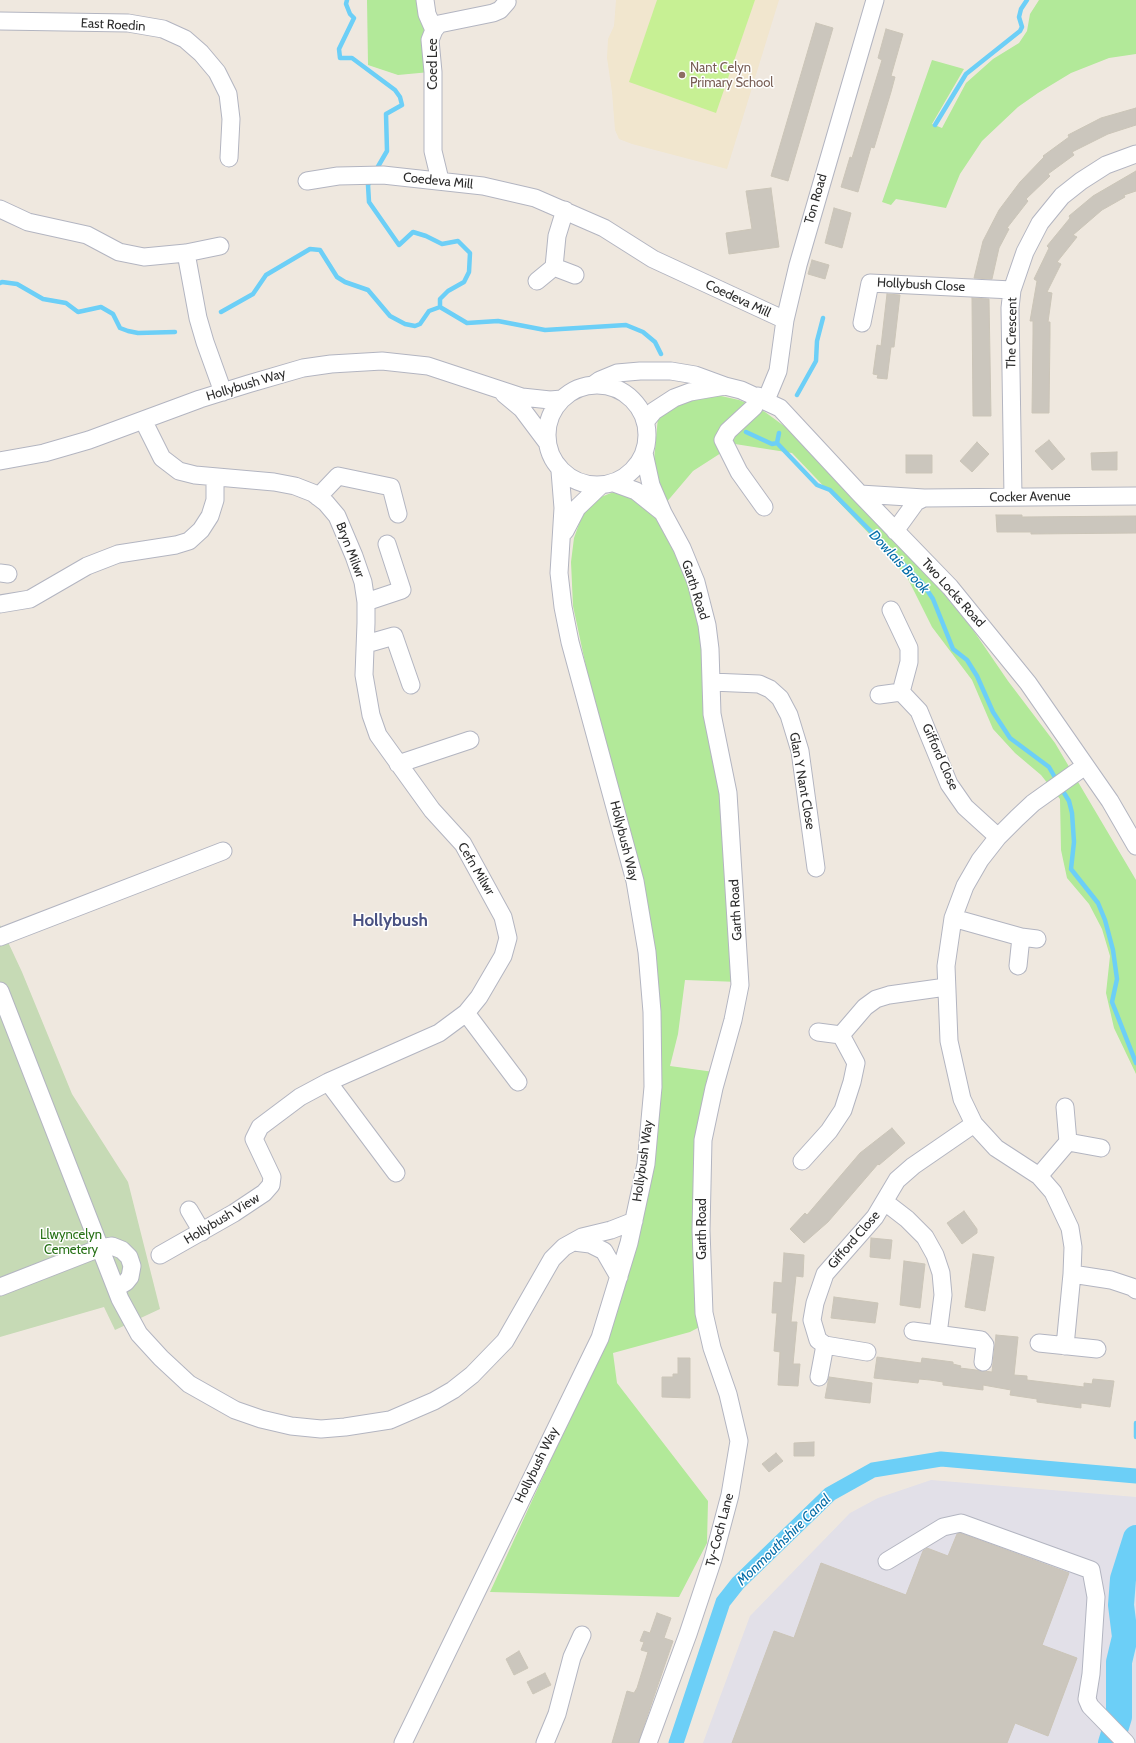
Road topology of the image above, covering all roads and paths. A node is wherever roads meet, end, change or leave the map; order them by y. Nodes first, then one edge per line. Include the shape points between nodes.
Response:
1 (425, 0) edge
2 (506, 0) edge
3 (875, 0) edge
4 (0, 21) edge
5 (434, 30) junction
6 (1136, 154) edge
7 (229, 158) dead end
8 (440, 180) junction
9 (307, 181) dead end
10 (0, 209) edge
11 (565, 210) junction
12 (220, 246) dead end
13 (186, 253) junction
14 (554, 267) junction
15 (575, 274) dead end
16 (537, 281) dead end
17 (1012, 290) junction
18 (785, 320) junction
19 (862, 323) dead end
20 (592, 385) junction
21 (725, 386) junction
22 (498, 389) junction
23 (223, 392) junction
24 (762, 398) junction
25 (562, 399) junction
26 (143, 420) junction
27 (645, 422) junction
28 (546, 441) junction
29 (644, 453) junction
30 (0, 461) edge
31 (560, 471) junction
32 (215, 477) junction
33 (607, 484) junction
34 (860, 494) junction
35 (1136, 496) edge
36 (318, 497) junction
37 (1013, 497) junction
38 (924, 498) junction
39 (764, 507) dead end
40 (662, 513) junction
41 (398, 514) dead end
42 (895, 531) junction
43 (560, 540) junction
44 (387, 544) dead end
45 (366, 602) junction
46 (0, 604) edge
47 (891, 610) dead end
48 (366, 644) junction
49 (711, 682) junction
50 (411, 685) dead end
51 (901, 692) junction
52 (879, 695) dead end
53 (371, 715) joint
54 (470, 740) dead end
55 (398, 764) junction
56 (1085, 766) junction
57 (998, 837) junction
58 (1136, 846) edge
59 (223, 851) dead end
60 (816, 868) dead end
61 (953, 918) junction
62 (0, 938) edge
63 (1018, 966) dead end
64 (946, 987) junction
65 (0, 993) edge
66 (466, 1014) junction
67 (818, 1032) dead end
68 (841, 1035) junction
69 (328, 1082) junction
70 (518, 1082) dead end
71 (1066, 1107) dead end
72 (974, 1124) junction
73 (1068, 1142) junction
74 (1101, 1148) dead end
75 (259, 1152) joint
76 (802, 1161) dead end
77 (396, 1172) dead end
78 (1039, 1176) junction
79 (885, 1202) junction
80 (189, 1210) dead end
81 (634, 1221) junction
82 (202, 1232) junction
83 (574, 1242) junction
84 (100, 1248) junction
85 (160, 1255) dead end
86 (1072, 1274) junction
87 (619, 1277) junction
88 (0, 1287) edge
89 (116, 1288) junction
90 (1136, 1290) edge
91 (704, 1313) joint
92 (913, 1330) dead end
93 (938, 1334) junction
94 (1039, 1343) dead end
95 (825, 1345) junction
96 (1065, 1346) junction
97 (1097, 1349) dead end
98 (867, 1352) dead end
99 (983, 1362) dead end
100 (819, 1377) dead end
101 (887, 1561) dead end
102 (582, 1634) dead end
103 (1124, 1741) edge
104 (403, 1743) edge
105 (545, 1743) edge
106 (648, 1743) edge

1 - 5 street via 427,14
2 - 5 street, Coed Lee via 500,10 493,13 448,21 439,24
3 - 18 street, Ton Road via 822,177
4 - 7 street, East Roedin via 128,23 163,29 184,40 201,53 216,72 228,94 231,119
5 - 8 street, Coed Lee via 430,40 433,72 432,151
6 - 17 street, The Crescent via 1081,180 1062,196 1040,223 1025,252
8 - 9 street, Coedeva Mill via 363,175
8 - 11 street, Coedeva Mill via 483,186 535,198
10 - 13 street via 28,222 87,235 119,252 144,257
11 - 14 street via 557,236
11 - 18 street, Coedeva Mill via 604,228 653,259
12 - 13 street
13 - 23 street via 198,318
14 - 15 street
14 - 16 street
17 - 19 street, Hollybush Close via 870,283
17 - 37 street, The Crescent via 1010,315
18 - 24 street, Ton Road via 778,372
20 - 21 street, Two Locks Road via 617,373 640,371 695,375
20 - 25 street, Hollybush Way via 572,391
20 - 27 street, Hollybush Way via 608,386 623,392 638,407
21 - 24 street, Two Locks Road
21 - 27 street, Two Locks Road via 690,392 674,398 654,411
22 - 23 street, Hollybush Way via 428,366 382,361 303,368
22 - 25 street, Hollybush Way via 532,398
22 - 28 street, Hollybush Way via 522,409
23 - 26 street, Hollybush Way
24 - 34 street, Two Locks Road via 780,408
24 - 39 street, Ton Road via 728,431 723,440 739,472
25 - 28 street, Hollybush Way via 547,423
26 - 30 street, Hollybush Way via 44,453
26 - 32 street, Bryn Milwr via 155,447 169,466 179,471
27 - 29 street, Hollybush Way via 647,437
28 - 31 street, Hollybush Way via 550,455
29 - 33 street, Hollybush Way via 629,474
29 - 40 street, Garth Road via 651,485
31 - 33 street, Hollybush Way via 580,483
31 - 43 street, Hollybush Way via 563,508
32 - 36 street, Bryn Milwr via 295,486
32 - 46 street via 215,500 210,516 201,530 189,541 118,554 87,566 30,599
33 - 40 street, Garth Road via 636,491
33 - 43 street, Hollybush Way via 577,508
34 - 38 street, Cocker Avenue
34 - 42 street, Two Locks Road
35 - 37 street, Cocker Avenue
36 - 41 street via 338,476 390,487
36 - 45 street, Bryn Milwr via 337,516 346,534
37 - 38 street, Cocker Avenue
38 - 42 street via 916,502
40 - 49 street, Garth Road via 682,548 696,582 709,643
42 - 56 street, Two Locks Road via 950,587 987,631 1028,684
43 - 81 street, Hollybush Way via 560,585 570,642 635,882 647,952 652,1012 653,1087 646,1164
44 - 45 street via 402,590
45 - 48 street, Bryn Milwr
47 - 51 street via 909,648 909,662
48 - 50 street via 394,636
48 - 53 street, Bryn Milwr via 364,675
49 - 60 street, Glan Y Nant Close via 759,684 780,698 791,721 800,751 820,844
49 - 91 street, Garth Road via 712,714 728,793 740,985 703,1140 701,1230
51 - 52 street
51 - 57 street, Gifford Close via 919,711 949,784 965,807
53 - 55 street, Cefn Milwr via 378,735
54 - 55 street
55 - 66 street, Cefn Milwr via 432,810 463,844 503,916 508,938 503,956
56 - 57 street via 1033,803
56 - 58 street, Two Locks Road via 1110,801
57 - 61 street via 964,886
59 - 62 street
61 - 63 street via 1029,938
61 - 64 street via 946,966
64 - 68 street via 889,995 876,1000 865,1008
64 - 72 street via 949,1040 954,1071 962,1099
65 - 84 street
66 - 69 street, Cefn Milwr via 439,1033
66 - 70 street
67 - 68 street
68 - 76 street via 856,1063 852,1082 843,1110 829,1131
69 - 75 street, Cefn Milwr via 300,1097 260,1127 254,1139
69 - 77 street
71 - 73 street
72 - 78 street via 996,1148
72 - 79 street, Gifford Close via 896,1180
73 - 74 street
73 - 78 street
75 - 82 street, Hollybush View via 272,1177 271,1185 264,1193
78 - 86 street via 1052,1192 1070,1228 1073,1247
79 - 93 street, Gifford Close via 925,1237 935,1255 941,1273 943,1295
79 - 95 street, Gifford Close via 825,1274 812,1320 818,1340
80 - 82 street
81 - 83 street via 582,1237
81 - 87 street, Hollybush Way
82 - 85 street, Hollybush View
83 - 87 street via 590,1244 604,1252
83 - 89 street via 564,1247 552,1259 505,1341 472,1375 453,1390 415,1410 390,1420 345,1428 291,1426 261,1419 235,1410 189,1384 160,1358 139,1334
84 - 88 street
84 - 89 street
84 - 89 street via 112,1246 122,1250 129,1257 132,1266 130,1277
86 - 90 street via 1112,1280 1132,1286
86 - 96 street
87 - 104 street, Hollybush Way via 600,1338
91 - 106 street, Ty-Coch Lane via 739,1441 730,1495 713,1559
92 - 93 street
93 - 99 street via 981,1340 985,1346
94 - 96 street
95 - 98 street
95 - 100 street
96 - 97 street
101 - 103 street via 943,1527 961,1524 1091,1570 1096,1597 1087,1699 1090,1706
102 - 105 street via 572,1656 557,1714

